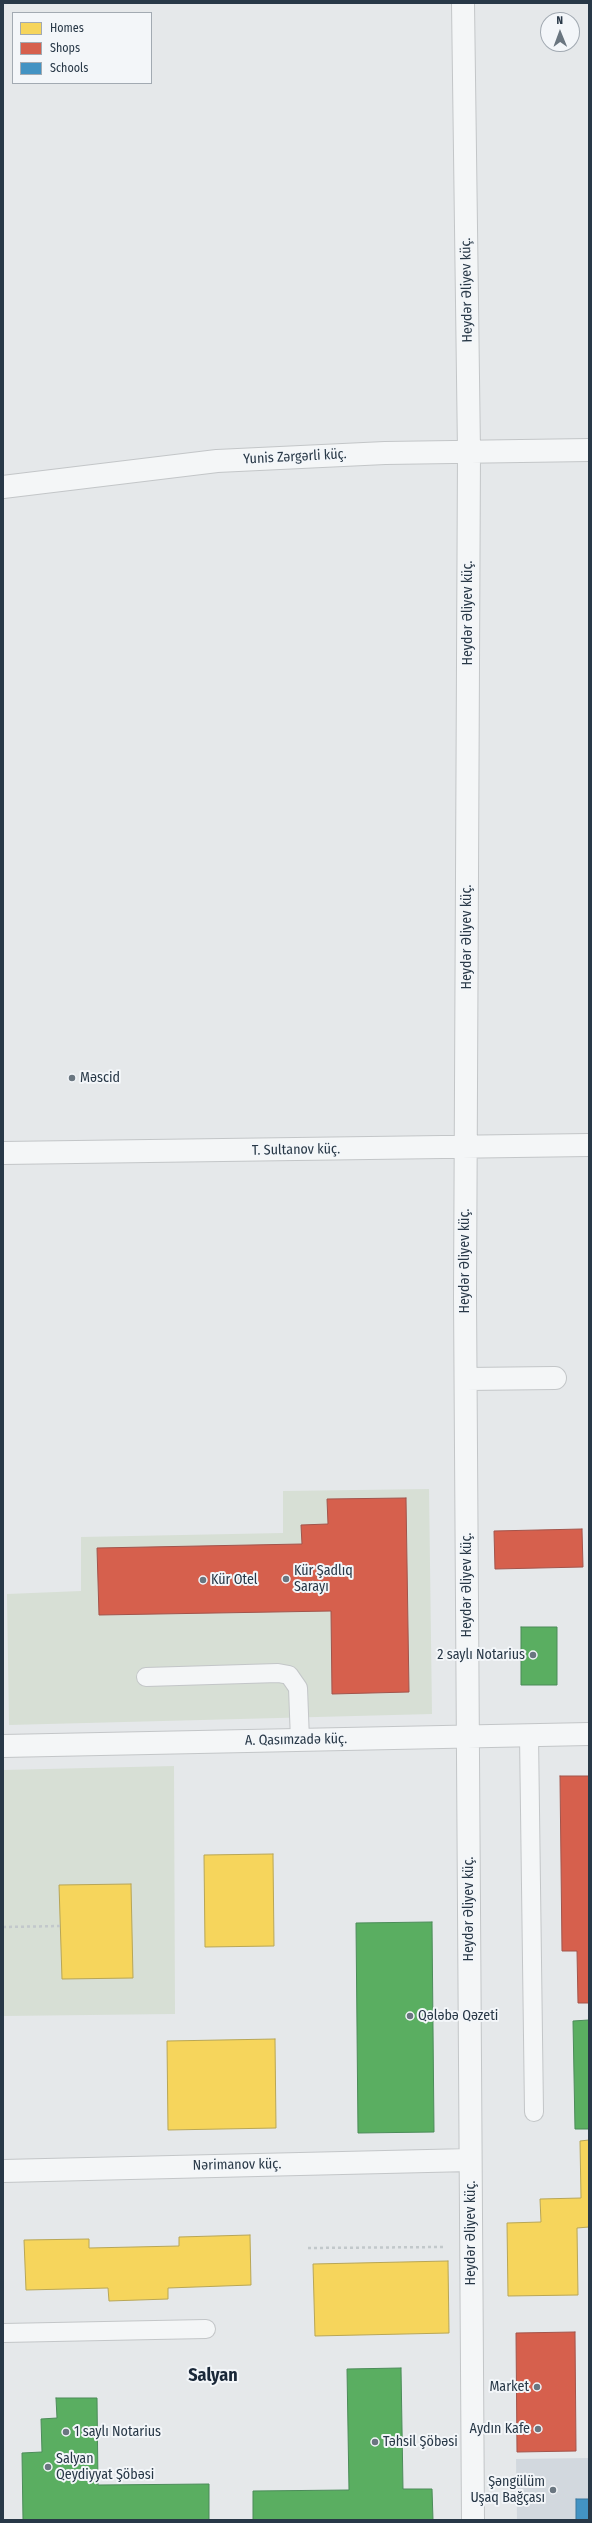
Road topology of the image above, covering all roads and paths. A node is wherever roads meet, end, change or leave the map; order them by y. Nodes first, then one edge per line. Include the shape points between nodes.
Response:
1 (463, 3) edge
2 (589, 450) edge
3 (469, 452) junction
4 (3, 487) edge
5 (589, 1145) edge
6 (465, 1148) junction
7 (3, 1153) edge
8 (555, 1378) dead end
9 (466, 1379) junction
10 (146, 1677) dead end
11 (589, 1734) edge
12 (529, 1735) junction
13 (468, 1736) junction
14 (300, 1740) junction
15 (3, 1746) edge
16 (60, 1926) dead end
17 (3, 1927) edge
18 (534, 2112) dead end
19 (470, 2160) junction
20 (3, 2171) edge
21 (471, 2247) junction
22 (308, 2248) dead end
23 (206, 2329) dead end
24 (3, 2333) edge
25 (472, 2441) junction
26 (402, 2443) dead end
27 (473, 2520) edge

1 - 3 street, Heydər Əliyev küç.
2 - 3 street, Yunis Zərgərli küç.
3 - 4 street, Yunis Zərgərli küç. via 217,461
3 - 6 street, Heydər Əliyev küç.
5 - 6 street, T. Sultanov küç.
6 - 7 street, T. Sultanov küç.
6 - 9 street, Heydər Əliyev küç.
8 - 9 street
9 - 13 street, Heydər Əliyev küç.
10 - 14 lane via 278,1673 289,1675 298,1688
11 - 12 street, A. Qasımzadə küç.
12 - 13 street, A. Qasımzadə küç.
12 - 18 lane
13 - 14 street, A. Qasımzadə küç.
13 - 19 street, Heydər Əliyev küç.
14 - 15 street, A. Qasımzadə küç.
16 - 17 path
19 - 20 street, Nərimanov küç.
19 - 21 street, Heydər Əliyev küç.
21 - 22 path
21 - 25 street, Heydər Əliyev küç.
23 - 24 lane
25 - 26 path
25 - 27 street, Heydər Əliyev küç.

